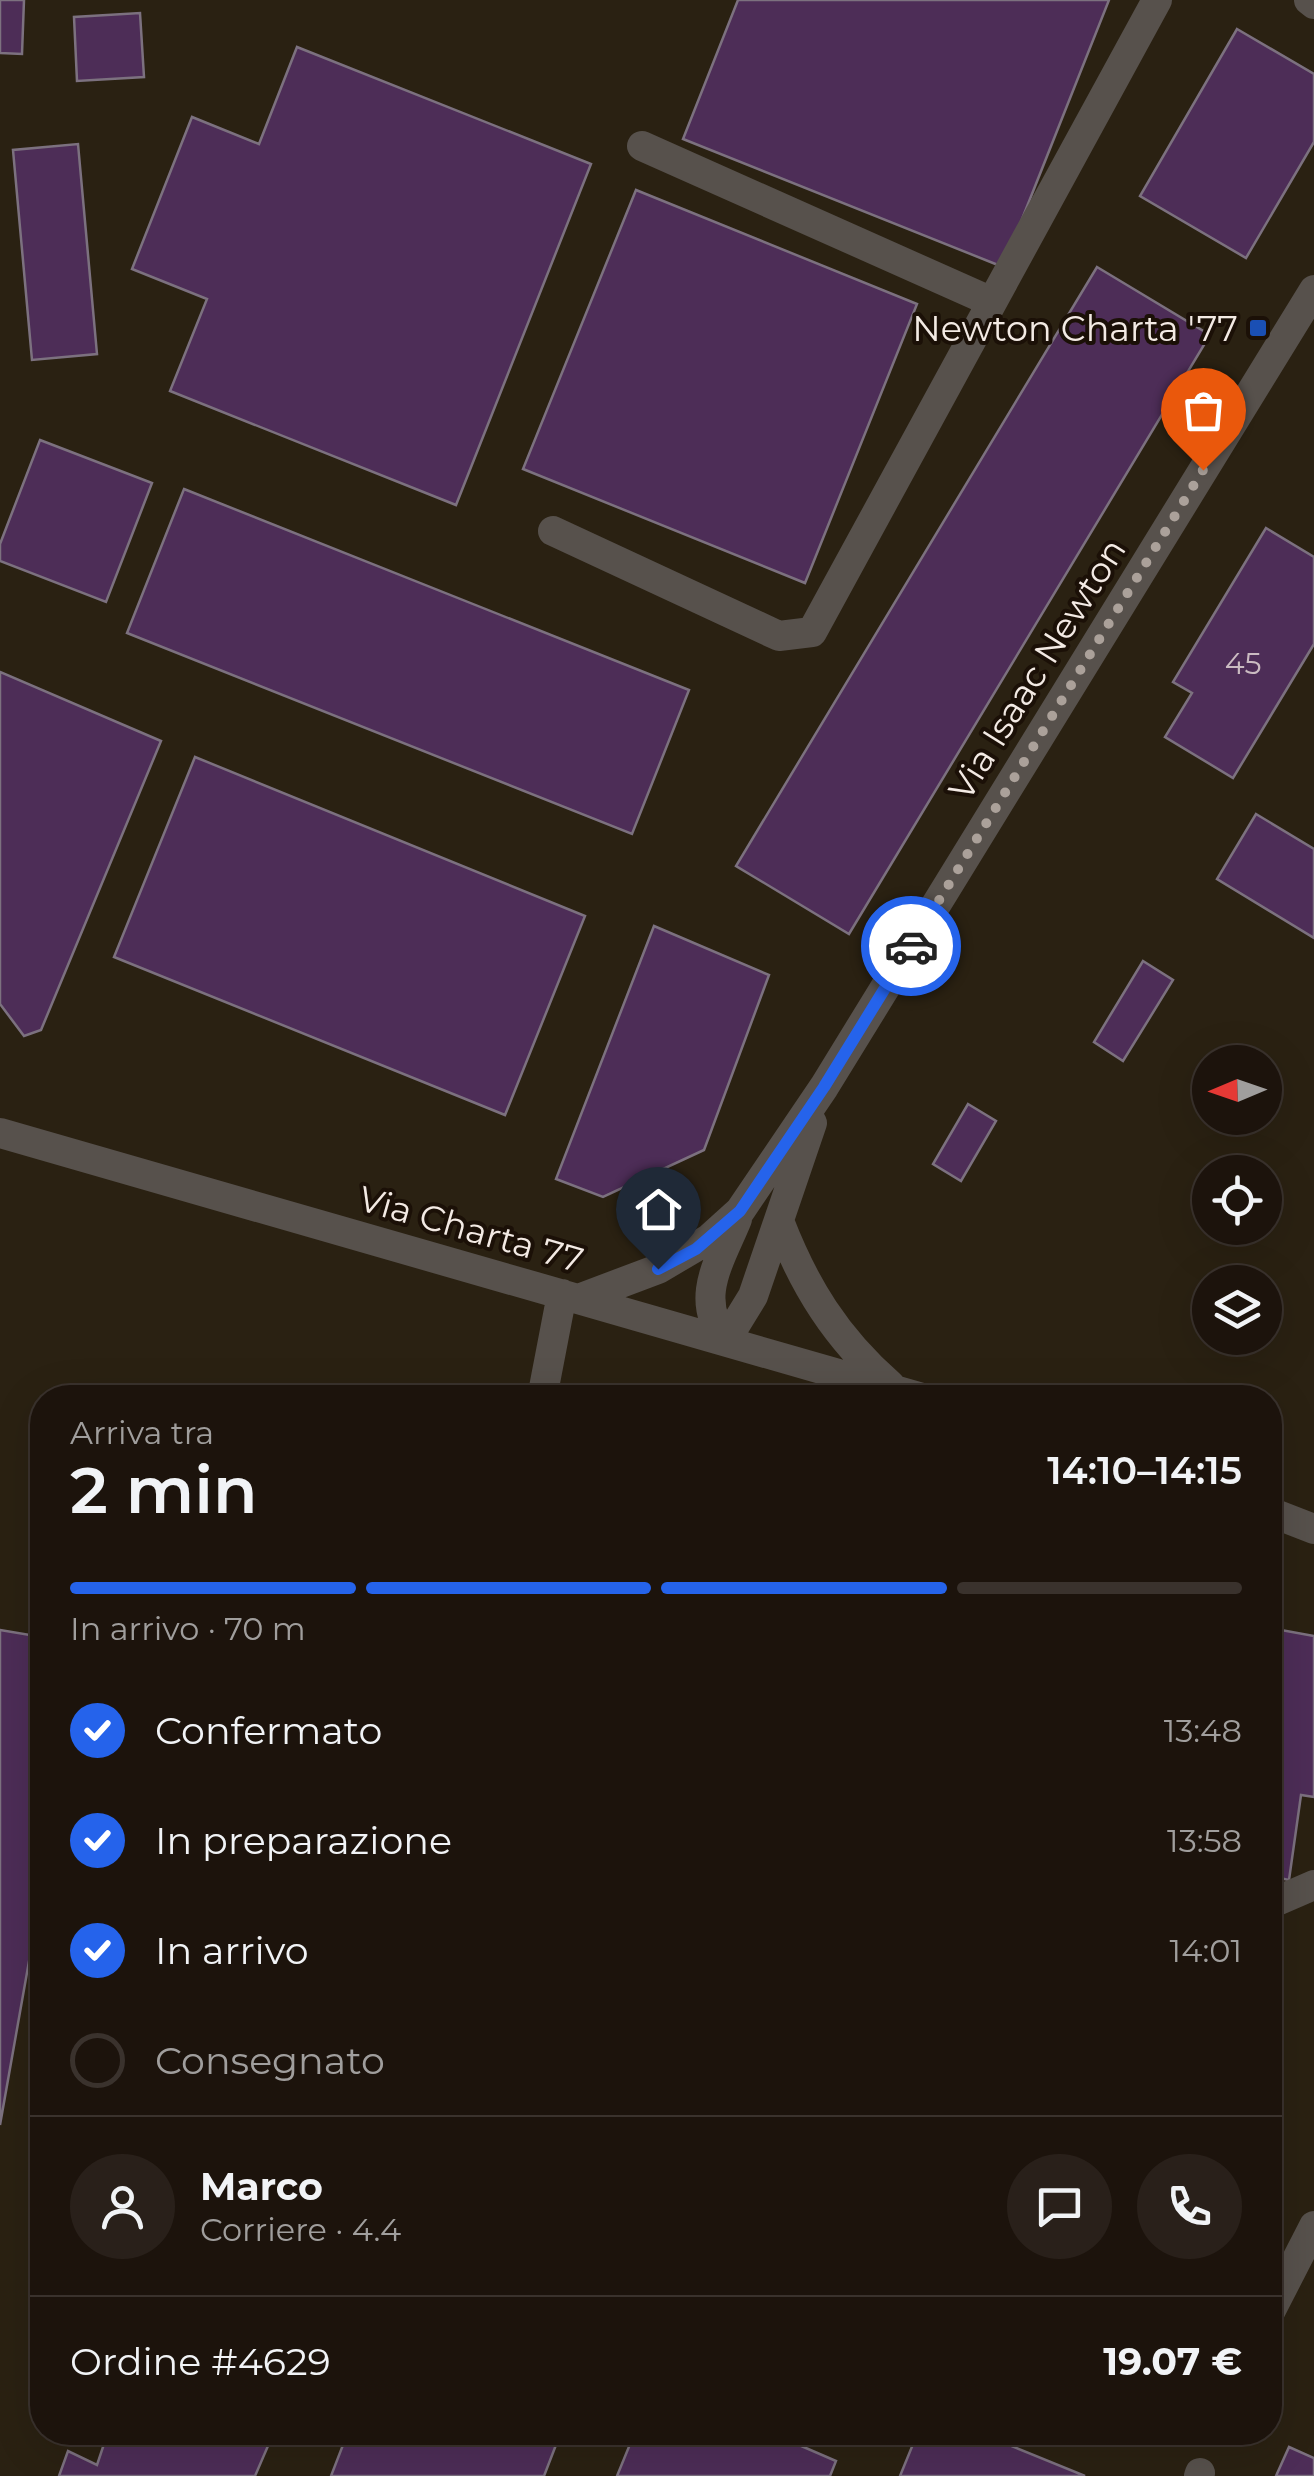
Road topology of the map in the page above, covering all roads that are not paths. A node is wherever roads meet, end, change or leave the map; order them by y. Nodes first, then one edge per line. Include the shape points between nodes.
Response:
1 (1157, 0) edge
2 (642, 146) dead end
3 (1314, 290) edge
4 (992, 302) junction
5 (553, 531) dead end
6 (824, 1087) junction
7 (0, 1133) edge
8 (740, 1211) junction
9 (779, 1221) junction
10 (571, 1296) junction
11 (726, 1340) junction
12 (546, 1385) edge
13 (872, 1385) edge
14 (893, 1385) edge
15 (1282, 1517) edge
16 (1314, 1530) edge
17 (1314, 1886) edge
18 (1282, 1899) edge
19 (1314, 2226) edge
20 (1282, 2289) edge

1 - 4 street
2 - 4 street
3 - 6 street, Via Isaac Newton
4 - 5 street via 812,632 779,636
6 - 8 street, Via Isaac Newton
6 - 9 street, Via Isaac Newton
7 - 10 street, Via Charta 77
8 - 10 street, Via Isaac Newton via 680,1258
8 - 11 street, Via Isaac Newton via 709,1286 710,1314
9 - 11 street, Via Isaac Newton via 744,1316
9 - 14 street via 820,1309
10 - 11 street, Via Charta 77
10 - 12 street
11 - 13 street, Via Charta 77
15 - 16 street
17 - 18 street
19 - 20 street

